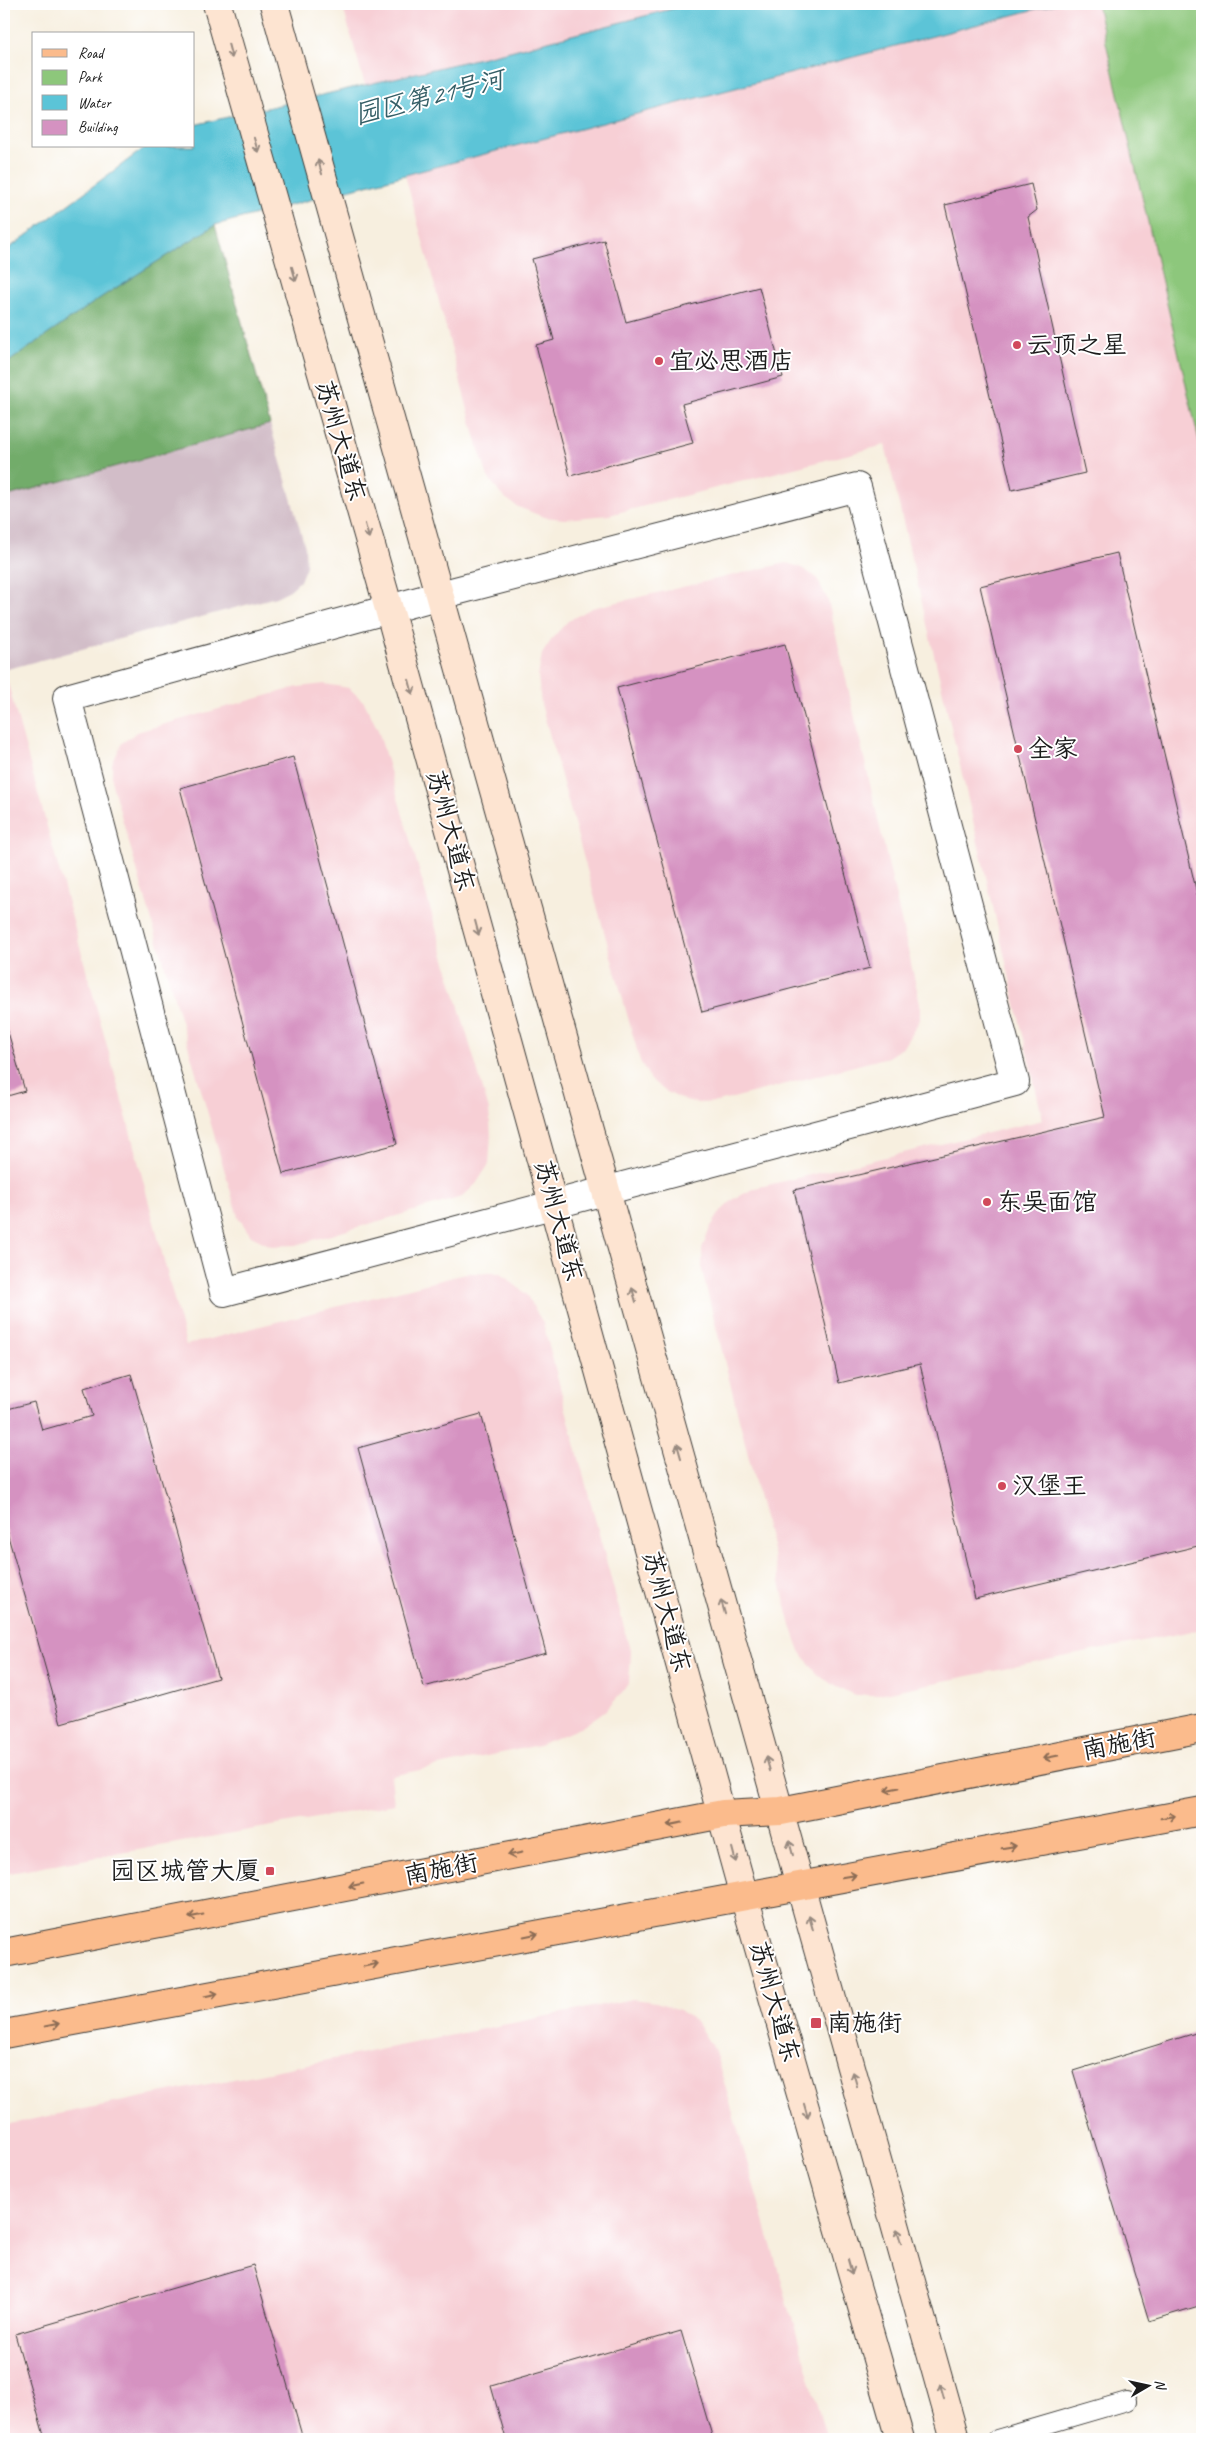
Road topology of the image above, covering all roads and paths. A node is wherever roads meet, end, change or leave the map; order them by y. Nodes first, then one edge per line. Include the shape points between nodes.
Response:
1 (217, 4) edge
2 (274, 4) edge
3 (440, 595) junction
4 (389, 609) junction
5 (604, 1189) junction
6 (554, 1203) junction
7 (1202, 1728) edge
8 (781, 1811) junction
9 (1202, 1811) edge
10 (723, 1814) junction
11 (801, 1885) junction
12 (744, 1896) junction
13 (4, 1953) edge
14 (4, 2034) edge
15 (1127, 2402) dead end
16 (900, 2439) edge
17 (955, 2439) edge
18 (997, 2439) edge

1 -> 4 main road, 苏州大道东
3 -> 2 main road, 苏州大道东
3 - 4 street
3 - 5 main road, 苏州大道东
3 - 5 street via 857,487 1015,1082
4 -> 6 main road, 苏州大道东
4 - 6 street via 67,698 224,1292
5 - 6 street
8 -> 5 main road, 苏州大道东
6 - 10 main road, 苏州大道东
7 -> 8 main road, 南施街
8 - 10 main road, 南施街
11 -> 8 main road, 苏州大道东
11 -> 9 main road
10 -> 12 main road, 苏州大道东
10 -> 13 main road, 南施街
11 - 12 main road
17 -> 11 main road, 苏州大道东
14 -> 12 main road
12 -> 16 main road, 苏州大道东
15 - 18 lane

